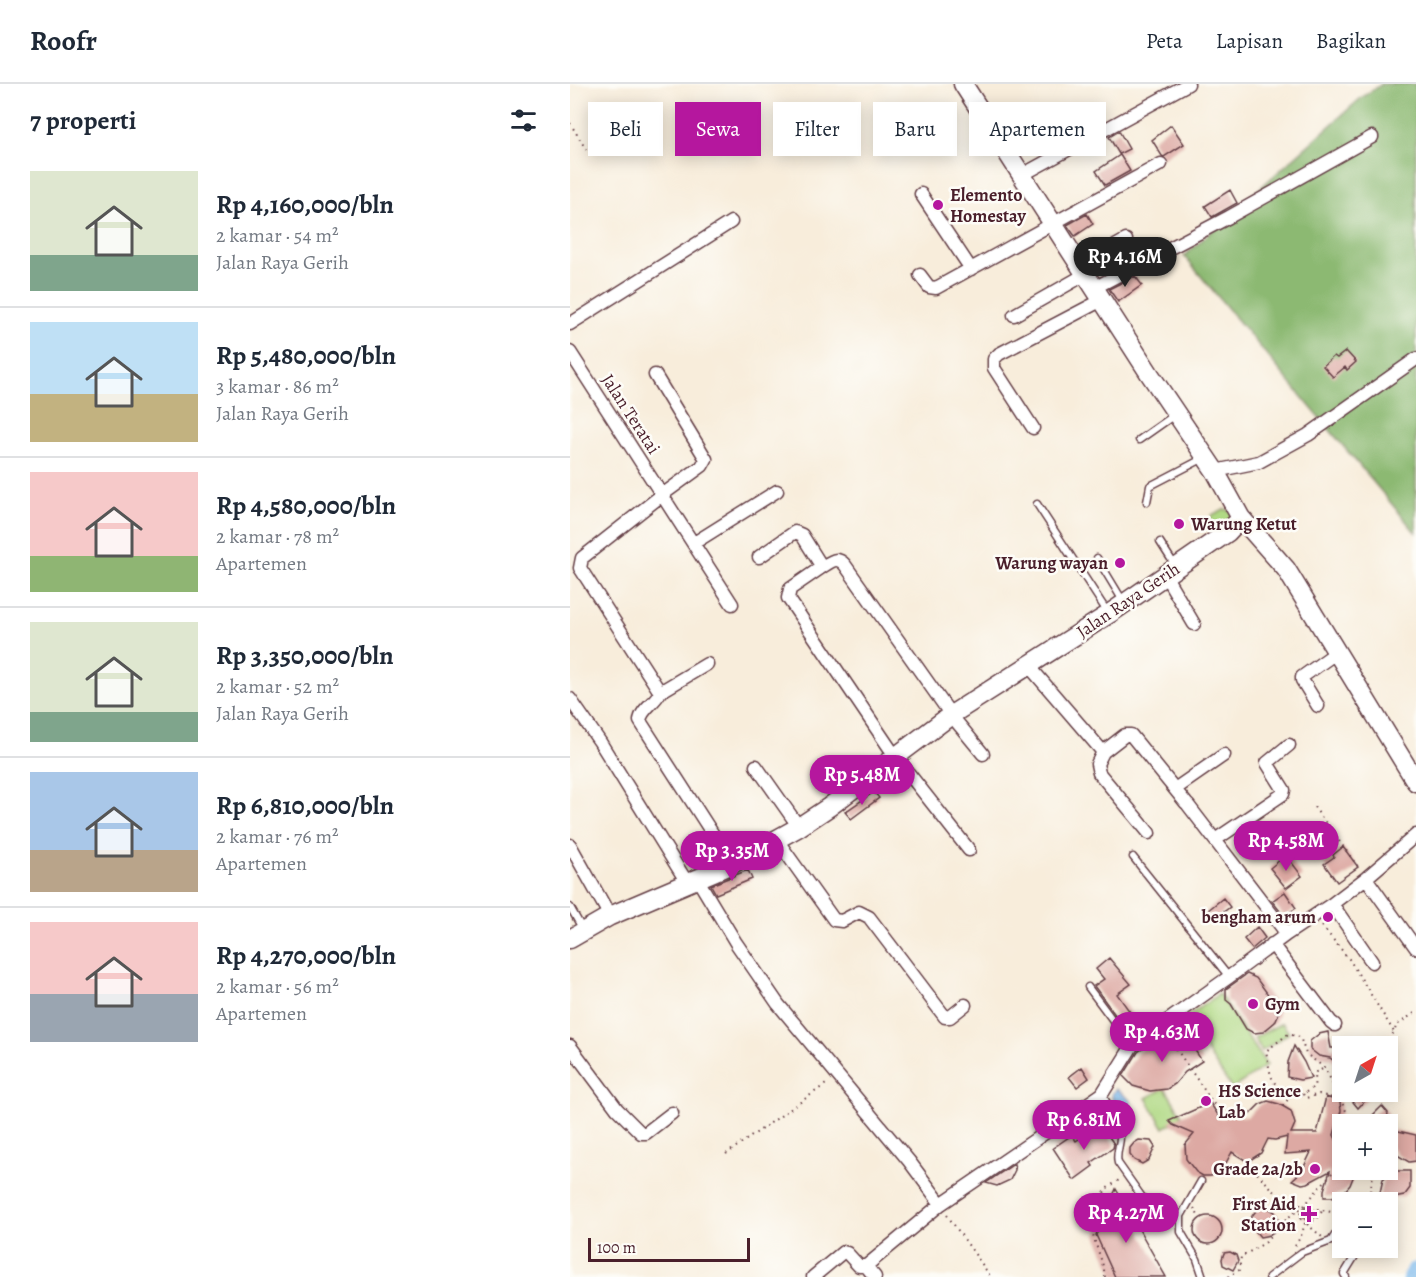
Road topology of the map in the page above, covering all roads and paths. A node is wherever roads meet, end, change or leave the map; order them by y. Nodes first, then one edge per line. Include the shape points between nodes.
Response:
1 (963, 84) edge
2 (1188, 84) edge
3 (570, 123) edge
4 (1372, 137) dead end
5 (587, 151) dead end
6 (1161, 164) dead end
7 (1022, 175) junction
8 (921, 194) dead end
9 (731, 222) dead end
10 (1054, 225) junction
11 (1126, 240) dead end
12 (971, 269) junction
13 (920, 275) dead end
14 (1091, 282) junction
15 (1014, 315) dead end
16 (570, 324) edge
17 (570, 352) edge
18 (1416, 359) edge
19 (655, 375) dead end
20 (1176, 414) junction
21 (1033, 428) dead end
22 (1139, 440) dead end
23 (1210, 464) junction
24 (777, 491) dead end
25 (662, 495) junction
26 (1147, 502) dead end
27 (1037, 504) dead end
28 (1241, 518) junction
29 (1160, 542) dead end
30 (694, 543) junction
31 (759, 557) dead end
32 (1097, 558) dead end
33 (822, 567) junction
34 (1170, 571) junction
35 (1125, 603) junction
36 (732, 604) dead end
37 (1108, 614) junction
38 (1194, 624) dead end
39 (1337, 652) junction
40 (707, 664) dead end
41 (1029, 666) junction
42 (660, 692) junction
43 (570, 699) edge
44 (1318, 706) dead end
45 (951, 715) junction
46 (1289, 745) dead end
47 (1103, 752) junction
48 (982, 754) dead end
49 (1224, 754) dead end
50 (895, 756) junction
51 (756, 766) dead end
52 (1416, 782) edge
53 (1174, 789) junction
54 (1314, 807) dead end
55 (799, 827) junction
56 (1149, 833) dead end
57 (1416, 835) edge
58 (777, 840) junction
59 (1215, 840) junction
60 (570, 845) edge
61 (969, 850) dead end
62 (1132, 857) dead end
63 (732, 864) junction
64 (1366, 878) junction
65 (693, 882) junction
66 (1332, 904) junction
67 (570, 907) edge
68 (610, 916) junction
69 (1314, 916) junction
70 (1287, 934) junction
71 (577, 935) edge
72 (1272, 944) junction
73 (1416, 948) edge
74 (1372, 962) dead end
75 (1229, 977) junction
76 (1088, 987) dead end
77 (966, 1005) dead end
78 (1416, 1012) edge
79 (1335, 1025) dead end
80 (1161, 1026) junction
81 (1394, 1032) junction
82 (1392, 1036) edge
83 (570, 1046) edge
84 (1132, 1046) junction
85 (1325, 1068) junction
86 (839, 1075) junction
87 (1332, 1083) edge
88 (1102, 1094) junction
89 (1303, 1094) junction
90 (1289, 1098) junction
91 (1332, 1098) edge
92 (1283, 1106) dead end
93 (672, 1113) dead end
94 (1222, 1116) dead end
95 (726, 1154) dead end
96 (1253, 1169) dead end
97 (1332, 1173) edge
98 (1126, 1175) junction
99 (1201, 1181) dead end
100 (941, 1204) junction
101 (1303, 1207) junction
102 (1322, 1210) junction
103 (1332, 1212) edge
104 (1181, 1216) junction
105 (1306, 1224) junction
106 (1332, 1240) edge
107 (1330, 1242) junction
108 (1293, 1249) dead end
109 (1354, 1258) edge
110 (866, 1266) junction
111 (813, 1277) edge
112 (875, 1277) edge
113 (991, 1277) edge
114 (1105, 1277) edge
115 (1203, 1277) edge
116 (1228, 1277) edge
117 (1269, 1277) edge
118 (1346, 1277) edge

1 - 7 street
2 - 7 street
3 - 5 path
4 - 14 street via 1229,217
6 - 10 street
7 - 10 street
8 - 12 street
9 - 16 street
10 - 12 street
10 - 14 street
11 - 14 street
12 - 13 street via 936,288 929,287
14 - 15 street
14 - 20 street
14 - 21 street via 994,359 994,368
17 - 25 street, Jalan Teratai
18 - 23 street via 1308,435 1260,462
19 - 25 street via 706,459
20 - 22 lane
20 - 23 street
23 - 26 lane via 1152,484
23 - 28 street
24 - 30 street
25 - 30 street, Jalan Teratai
25 - 42 street via 579,563
27 - 37 lane
28 - 34 street, Jalan Raya Gerih via 1228,532
28 - 39 street via 1286,569
29 - 34 lane
30 - 36 street, Jalan Teratai
31 - 33 street via 798,532
32 - 35 lane
33 - 45 street via 835,559 841,560
33 - 50 street via 790,589 788,598
34 - 35 street, Jalan Raya Gerih
34 - 38 street
35 - 37 street, Jalan Raya Gerih
37 - 41 street, Jalan Raya Gerih
39 - 44 street via 1302,676
39 - 52 street
40 - 42 street
41 - 45 street, Jalan Raya Gerih
41 - 47 street
42 - 63 street via 641,714 640,721
43 - 65 street
45 - 48 street
45 - 50 street, Jalan Raya Gerih
46 - 59 street via 1267,763 1284,790 1283,795
47 - 53 street via 1130,734 1134,736
47 - 56 street via 1097,764 1099,773
49 - 53 street
50 - 55 street, Jalan Raya Gerih
50 - 61 street
51 - 55 street
53 - 59 street
54 - 64 path
55 - 58 street, Jalan Raya Gerih
57 - 64 street
58 - 63 street, Jalan Raya Gerih
58 - 77 street via 834,920 842,921 859,912 869,917 945,1017
59 - 70 street
60 - 68 street
62 - 75 lane
63 - 65 street, Jalan Raya Gerih
64 - 66 street
64 - 73 street
65 - 68 street, Jalan Raya Gerih
65 - 86 street via 778,1004
66 - 69 street
66 - 74 street
67 - 71 lane
68 - 71 street, Jalan Raya Gerih
69 - 70 street
69 - 81 path via 1349,959
70 - 72 street
72 - 75 street
72 - 79 street
75 - 80 street
76 - 84 lane
78 - 81 path via 1397,1025
80 - 84 street
80 - 94 path
81 - 82 path
83 - 93 street via 617,1109 641,1133
84 - 88 street
85 - 87 path
85 - 89 path via 1316,1072 1314,1087
85 - 90 path via 1306,1054 1300,1037 1288,1035 1266,1052 1271,1080
86 - 95 path
86 - 100 street
88 - 98 lane via 1120,1130 1116,1159
88 - 100 street
89 - 90 path
89 - 91 path via 1306,1098 1319,1094
90 - 92 path
96 - 101 path via 1281,1198
97 - 101 path
98 - 104 lane via 1149,1207
98 - 114 path via 1106,1189 1092,1210 1092,1231
99 - 104 lane
100 - 110 street
100 - 113 path
101 - 102 path
101 - 105 path via 1300,1218
101 - 116 path via 1282,1222 1266,1242 1241,1257 1239,1270
102 - 103 path
102 - 105 path via 1317,1219
104 - 115 lane via 1181,1232
105 - 107 path
105 - 108 path
106 - 107 lane
107 - 117 lane via 1302,1252
109 - 118 lane
110 - 111 street via 859,1266 843,1252
110 - 112 street

